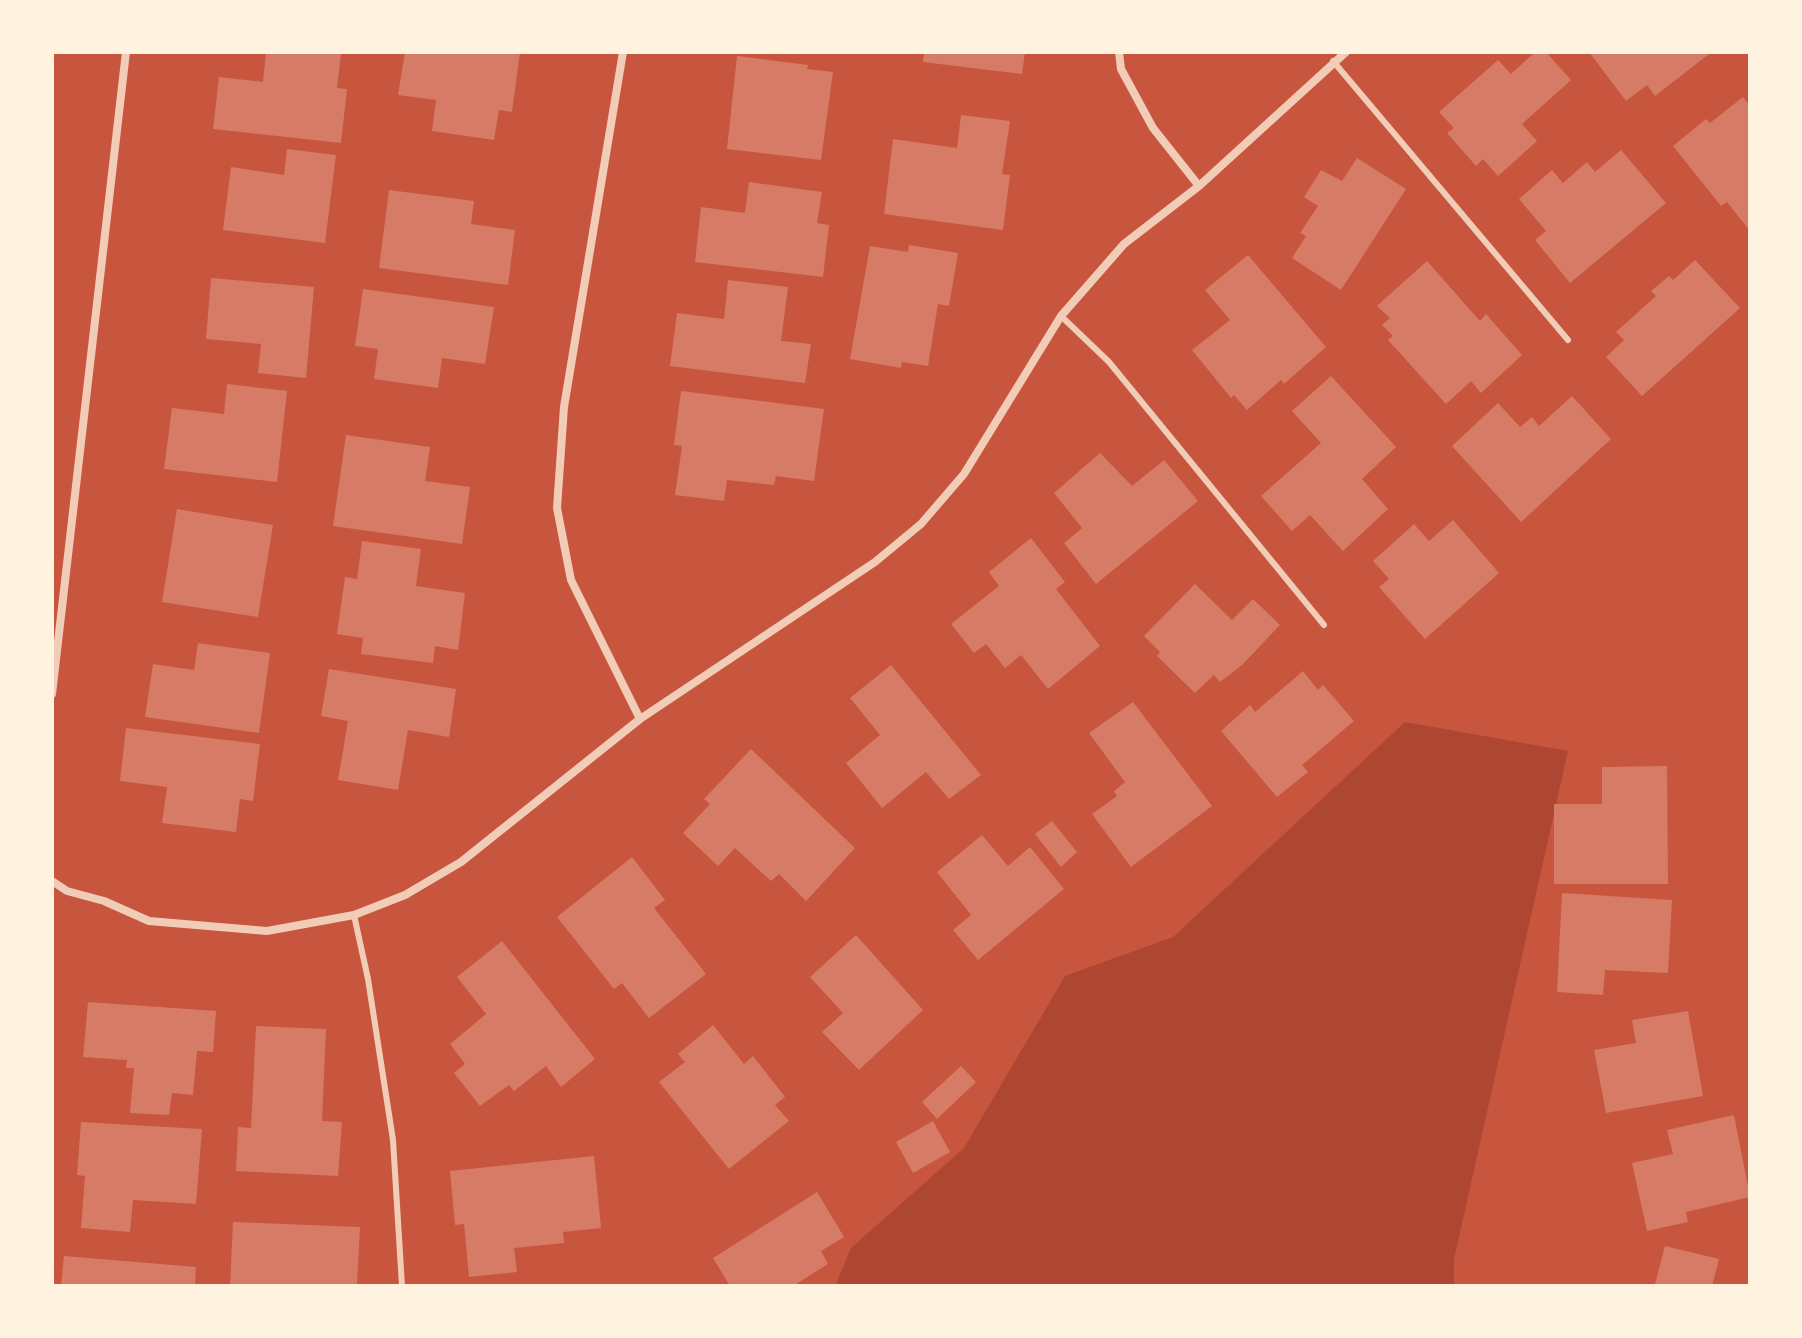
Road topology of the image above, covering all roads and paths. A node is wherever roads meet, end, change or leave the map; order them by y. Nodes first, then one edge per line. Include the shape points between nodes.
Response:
1 (126, 52) edge
2 (623, 52) edge
3 (1119, 52) edge
4 (1346, 52) edge
5 (1333, 61) junction
6 (1199, 186) junction
7 (1061, 316) junction
8 (1568, 340) dead end
9 (1324, 625) dead end
10 (52, 694) edge
11 (640, 719) junction
12 (52, 881) edge
13 (354, 915) junction
14 (402, 1286) edge

1 - 10 street
2 - 11 street via 564,407 557,508 571,580
3 - 6 street via 1121,69 1153,128
4 - 5 street
5 - 6 street
5 - 8 lane
6 - 7 street via 1124,244
7 - 9 lane via 1109,362
7 - 11 street via 964,474 921,524 875,562
11 - 13 street via 461,862 405,895
12 - 13 street via 149,921 267,931
13 - 14 lane via 393,1140

